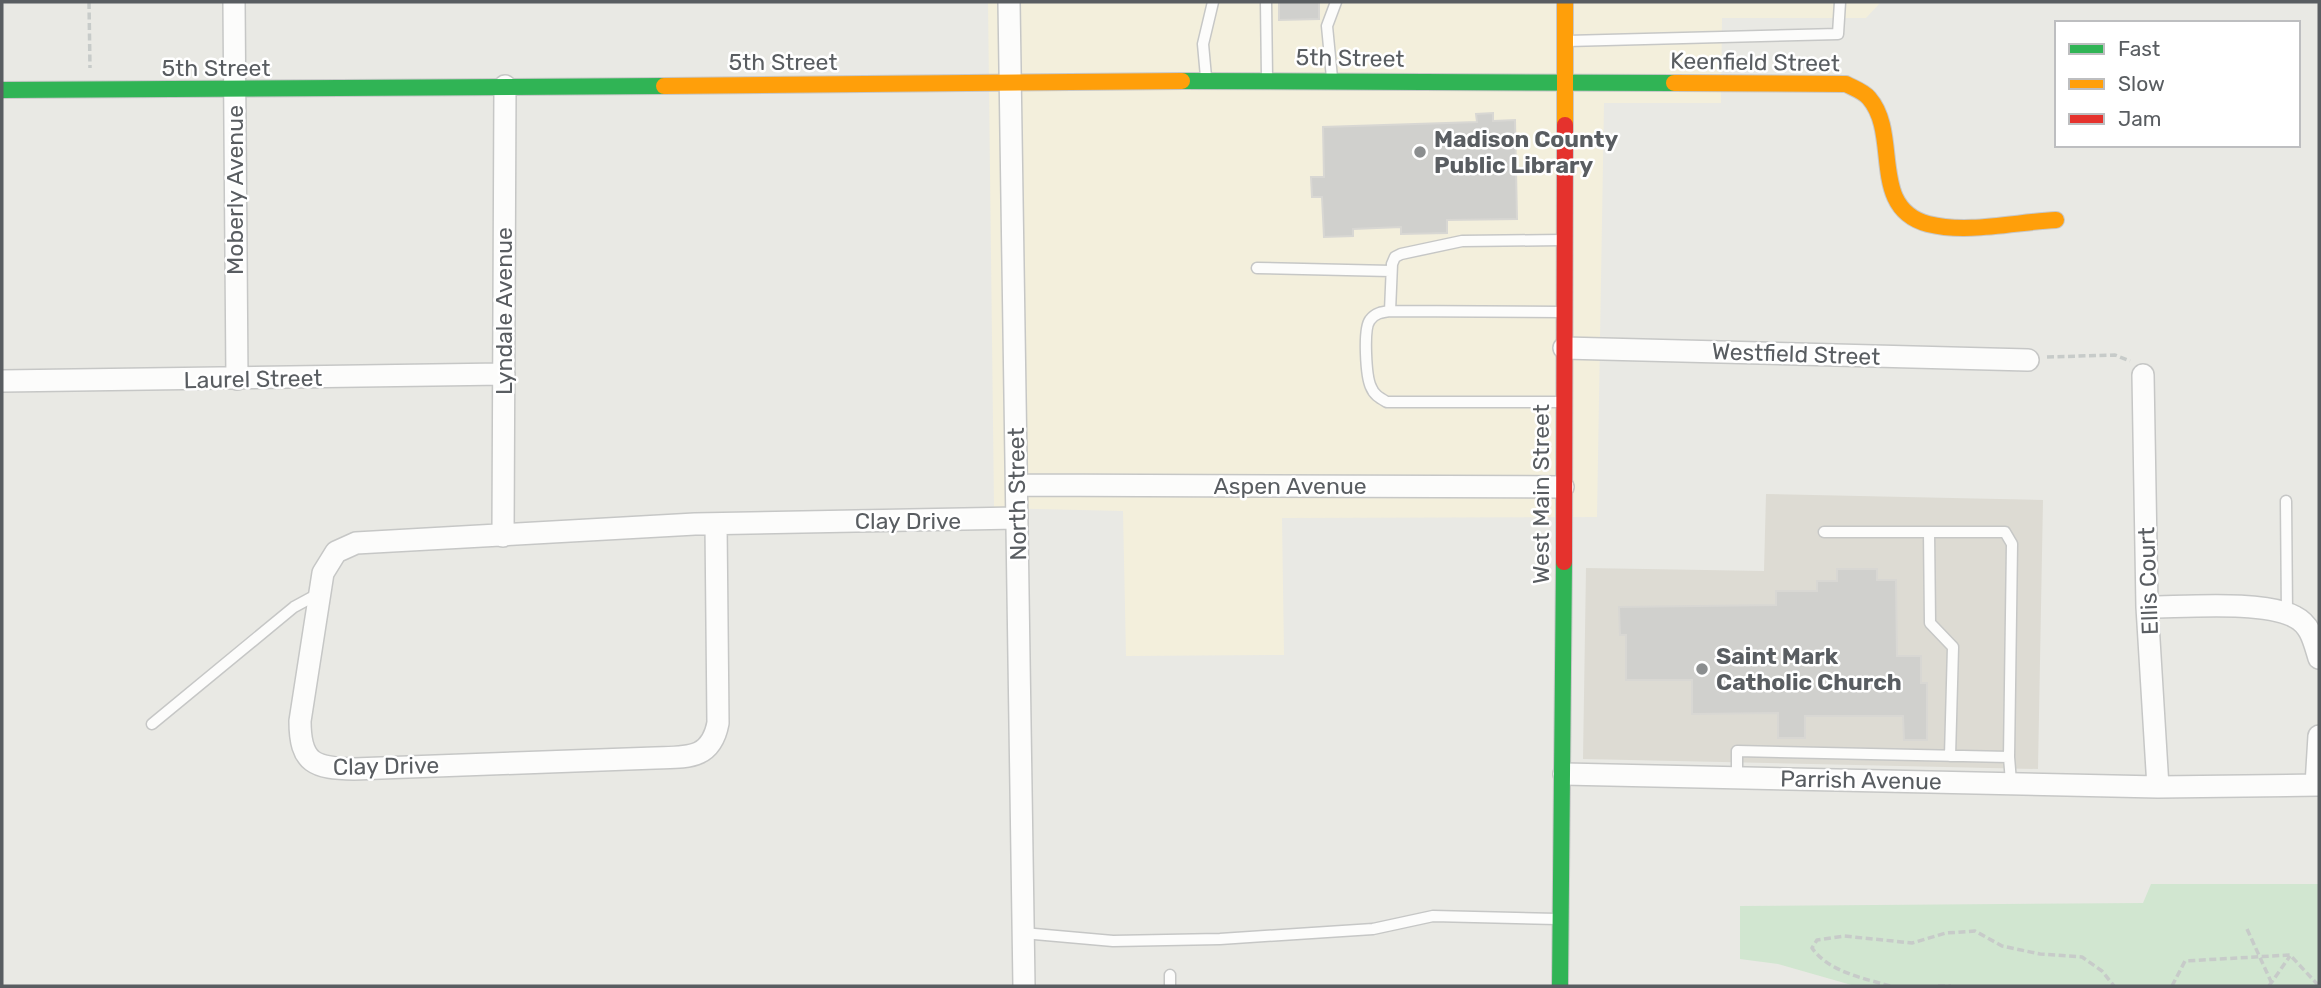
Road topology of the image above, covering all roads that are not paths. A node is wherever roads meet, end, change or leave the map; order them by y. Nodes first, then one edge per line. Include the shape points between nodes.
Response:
1 (234, 2) edge
2 (1009, 2) edge
3 (1213, 2) edge
4 (1266, 2) edge
5 (1336, 2) edge
6 (1565, 2) edge
7 (1840, 2) edge
8 (1565, 41) junction
9 (1206, 80) junction
10 (1268, 80) junction
11 (1332, 81) junction
12 (1009, 83) junction
13 (1565, 83) junction
14 (505, 86) junction
15 (2, 90) edge
16 (234, 91) junction
17 (2056, 219) dead end
18 (1565, 240) junction
19 (1256, 268) dead end
20 (1391, 271) junction
21 (1390, 311) junction
22 (1564, 312) junction
23 (1564, 348) junction
24 (2028, 360) road end
25 (504, 374) junction
26 (2143, 375) road end
27 (237, 379) junction
28 (2, 381) edge
29 (1564, 402) junction
30 (1017, 485) junction
31 (1563, 487) junction
32 (2286, 501) dead end
33 (1017, 518) junction
34 (716, 524) junction
35 (1824, 532) dead end
36 (1930, 532) junction
37 (503, 536) junction
38 (318, 594) junction
39 (2147, 607) junction
40 (2287, 614) junction
41 (2318, 652) edge
42 (152, 724) dead end
43 (2319, 736) edge
44 (1950, 756) junction
45 (2009, 757) junction
46 (1564, 774) junction
47 (1737, 778) junction
48 (2011, 782) junction
49 (2318, 785) edge
50 (2158, 787) junction
51 (1560, 919) junction
52 (1023, 933) junction
53 (1024, 986) edge
54 (1560, 986) edge

1 - 16 street, Moberly Avenue
2 - 12 street, North Street
3 - 9 lane via 1203,44
4 - 10 lane
5 - 11 lane via 1327,26
6 - 8 street, West Main Street
7 - 8 lane via 1838,34
8 - 13 street, West Main Street
9 - 10 street, 5th Street
9 - 12 street, 5th Street
10 - 11 street, 5th Street
11 - 13 street, 5th Street
12 - 14 street, 5th Street
12 - 30 street, North Street
13 - 17 street, Keenfield Street via 1846,84 1860,88 1876,105 1883,122 1891,194 1910,219 1944,226
13 - 18 street, West Main Street
14 - 16 street, 5th Street
14 - 25 street, Lyndale Avenue
15 - 16 street, 5th Street
16 - 27 street, Moberly Avenue
18 - 20 lane via 1462,241 1401,254 1395,257
18 - 22 street, West Main Street
19 - 20 lane
20 - 21 lane
21 - 22 lane
21 - 29 lane via 1369,320 1366,333 1368,380 1372,391 1387,402
22 - 23 street, West Main Street
23 - 24 street, Westfield Street
23 - 29 street, West Main Street
25 - 27 street, Laurel Street
25 - 37 street, Lyndale Avenue
26 - 39 street, Ellis Court
27 - 28 street, Laurel Street
29 - 31 street, West Main Street
30 - 31 street, Aspen Avenue
30 - 33 street, North Street
31 - 46 street, West Main Street
32 - 40 lane
33 - 34 street, Clay Drive
33 - 52 street, North Street
34 - 37 street, Clay Drive
34 - 38 street, Clay Drive via 718,723 713,744 694,755 324,768 306,755 300,740
35 - 36 lane
36 - 44 lane via 1930,623 1953,647
36 - 45 lane via 2004,533 2012,544
37 - 38 street, Clay Drive via 356,543 341,548 330,559
38 - 42 lane via 294,607
39 - 40 street via 2274,608
39 - 50 street, Ellis Court
40 - 41 street via 2297,617 2312,633
43 - 49 street
44 - 45 lane
44 - 47 lane via 1737,751
45 - 48 lane
46 - 47 street, Parrish Avenue
46 - 51 street, West Main Street
47 - 48 street, Parrish Avenue
48 - 50 street, Parrish Avenue
49 - 50 street, Parrish Avenue
51 - 52 lane via 1433,916 1373,929 1220,939 1113,941
51 - 54 street, West Main Street
52 - 53 street, North Street

